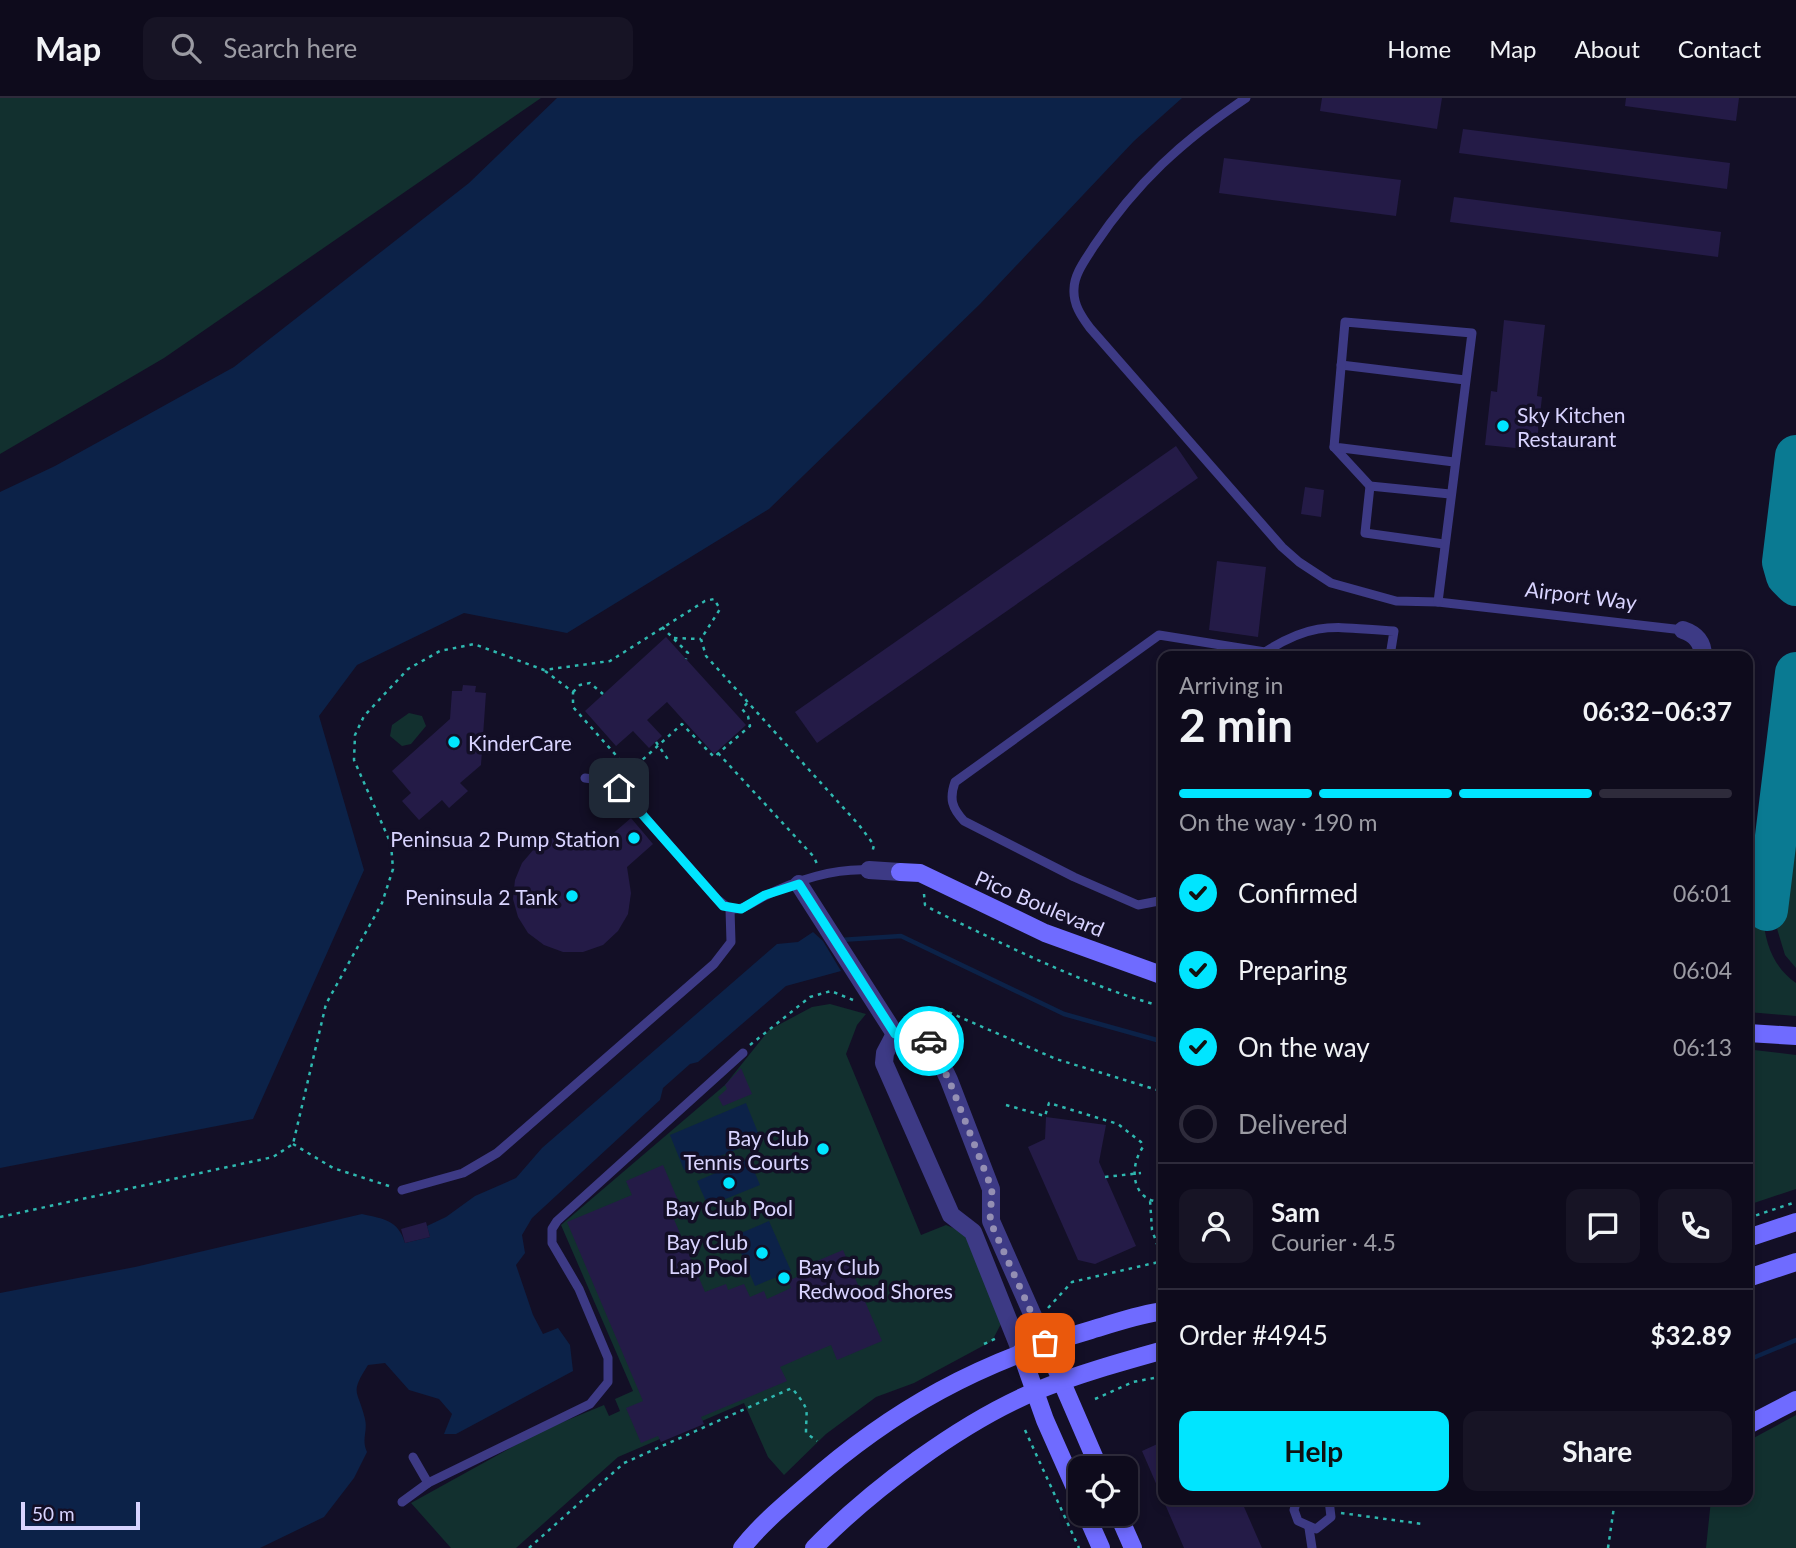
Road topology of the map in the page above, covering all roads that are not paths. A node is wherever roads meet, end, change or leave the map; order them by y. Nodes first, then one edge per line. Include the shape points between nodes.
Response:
1 (1245, 98) edge
2 (1341, 365) junction
3 (1465, 380) junction
4 (1334, 447) junction
5 (1454, 463) junction
6 (1370, 486) junction
7 (1450, 494) junction
8 (1444, 544) junction
9 (1437, 602) junction
10 (1683, 630) joint
11 (1259, 651) edge
12 (1266, 651) edge
13 (1391, 651) edge
14 (1702, 651) edge
15 (585, 778) dead end
16 (869, 870) joint
17 (900, 872) joint
18 (799, 884) junction
19 (1158, 901) edge
20 (730, 909) junction
21 (1158, 974) edge
22 (895, 1034) junction
23 (1753, 1034) edge
24 (1796, 1036) edge
25 (743, 1053) road end
26 (401, 1190) road end
27 (1796, 1222) edge
28 (1753, 1236) edge
29 (1796, 1262) edge
30 (1753, 1276) edge
31 (1158, 1313) edge
32 (1045, 1343) junction
33 (1021, 1352) junction
34 (1158, 1352) edge
35 (1063, 1381) junction
36 (1035, 1392) junction
37 (1796, 1400) edge
38 (1753, 1422) edge
39 (1094, 1456) edge
40 (413, 1457) dead end
41 (1068, 1470) edge
42 (428, 1483) junction
43 (402, 1502) dead end
44 (1296, 1505) edge
45 (1330, 1505) edge
46 (1091, 1526) edge
47 (1123, 1526) edge
48 (1309, 1528) junction
49 (742, 1548) edge
50 (814, 1548) edge
51 (1101, 1548) edge
52 (1133, 1548) edge
53 (1312, 1548) edge

1 - 9 lane, Airport Way via 1194,133 1140,185 1083,264 1073,289 1079,313 1299,562 1331,583 1350,589 1396,600
2 - 3 lane
2 - 3 lane via 1345,322 1472,333
2 - 4 lane
3 - 5 lane
4 - 5 lane
4 - 6 lane
5 - 7 lane
6 - 7 lane
6 - 8 lane via 1364,533
7 - 8 lane
8 - 9 lane
9 - 10 lane, Airport Way
10 - 14 street, Airport Way via 1693,633
11 - 19 lane via 1159,635 955,782 950,794 964,821 1138,905
12 - 13 lane via 1290,635 1317,627 1394,631
15 - 20 lane via 619,788
16 - 17 street
16 - 18 lane via 843,868
17 - 21 main road, Pico Boulevard via 920,873 1045,933
18 - 20 lane via 741,909
18 - 22 street
20 - 26 lane via 731,942 714,964 497,1153 463,1173
22 - 32 street via 915,1033 932,1044 992,1189 990,1221
22 - 33 street via 884,1063 951,1215 964,1222 979,1244
23 - 24 main road
25 - 42 lane via 552,1230 552,1243 579,1289 608,1359 610,1374 603,1392 590,1404
27 - 28 main road
29 - 30 main road
31 - 32 main road
32 - 33 main road
32 - 35 main road
33 - 36 main road
33 - 49 main road via 882,1424 829,1465
34 - 35 main road
35 - 36 main road
35 - 39 main road
36 - 41 main road
36 - 50 main road via 909,1467
37 - 38 main road
40 - 42 lane
42 - 43 lane
44 - 48 lane via 1295,1516
45 - 48 lane via 1327,1522
46 - 51 main road
47 - 52 main road
48 - 53 lane

